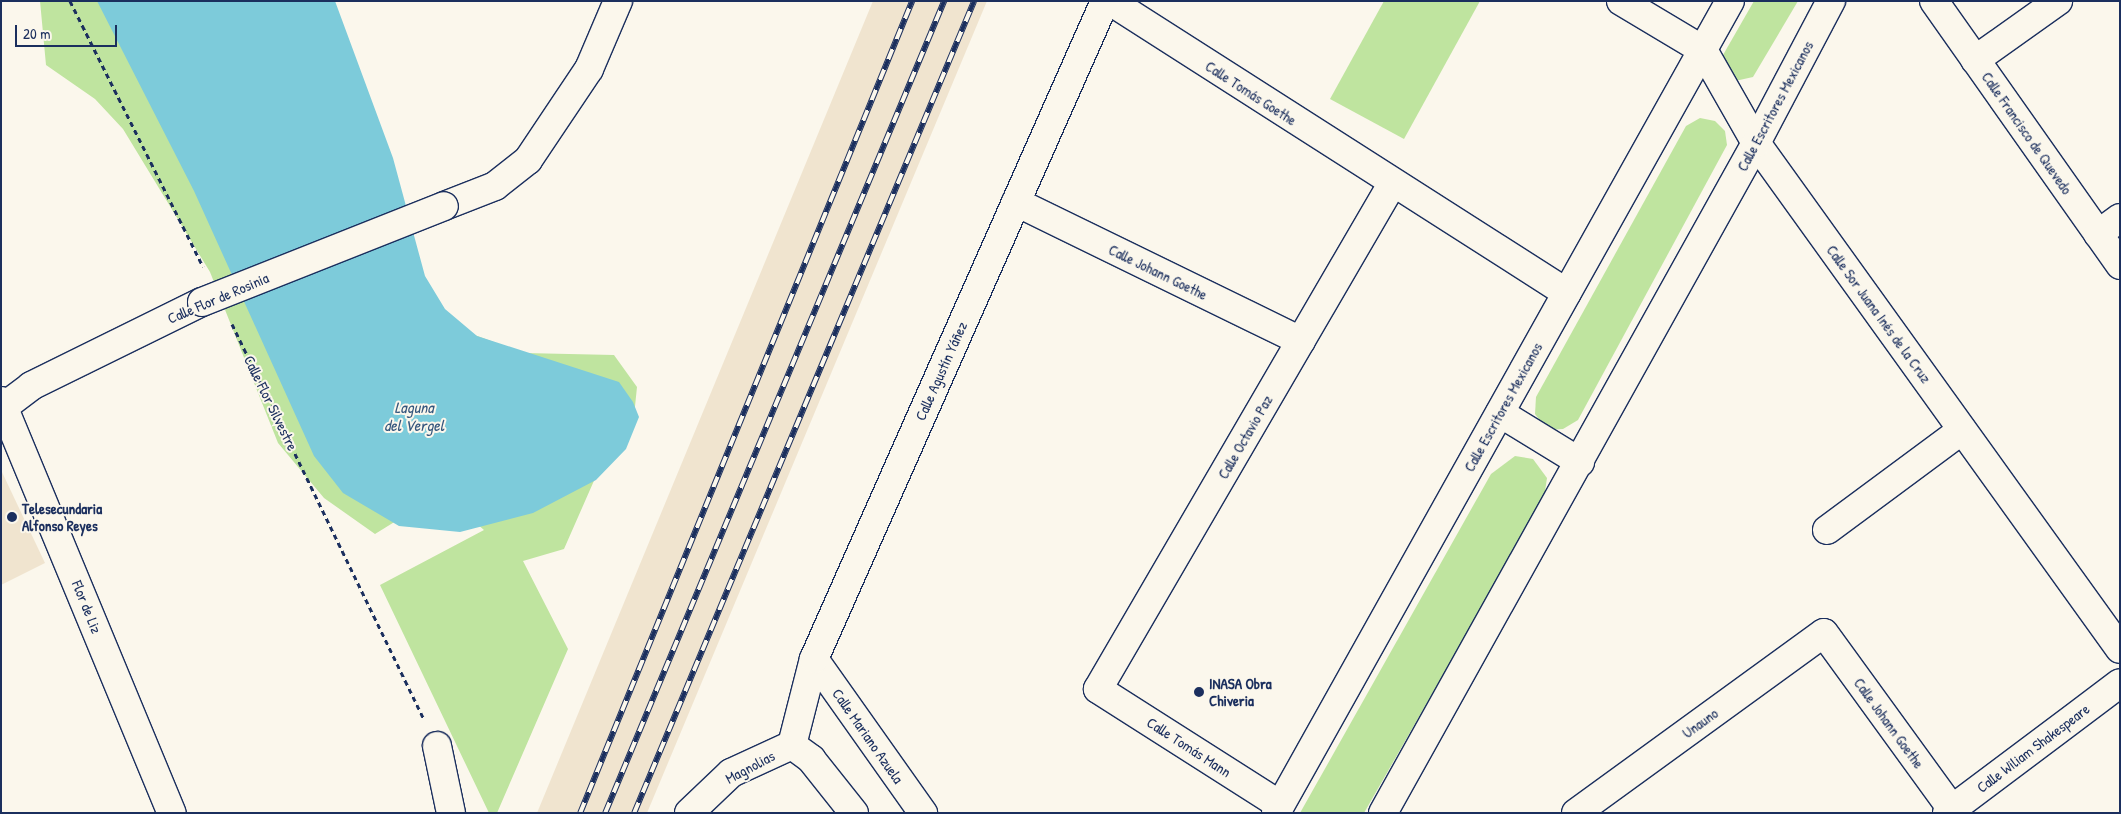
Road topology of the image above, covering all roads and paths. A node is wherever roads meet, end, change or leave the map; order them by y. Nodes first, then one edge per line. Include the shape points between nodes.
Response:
1 (70, 1) edge
2 (618, 1) edge
3 (1105, 1) edge
4 (1110, 1) edge
5 (1621, 1) edge
6 (1730, 1) edge
7 (1831, 1) edge
8 (1934, 1) edge
9 (2058, 1) edge
10 (1703, 50) junction
11 (1975, 60) junction
12 (1756, 143) junction
13 (1392, 184) junction
14 (1016, 202) junction
15 (2120, 218) edge
16 (2098, 234) junction
17 (2120, 265) edge
18 (206, 272) dead end
19 (1568, 294) junction
20 (228, 316) dead end
21 (1301, 341) junction
22 (2, 406) edge
23 (1500, 413) junction
24 (1962, 430) junction
25 (1580, 462) junction
26 (1827, 530) dead end
27 (1824, 633) joint
28 (2120, 649) edge
29 (814, 658) junction
30 (2120, 683) edge
31 (1098, 689) joint
32 (792, 745) junction
33 (437, 746) joint
34 (846, 809) edge
35 (1278, 809) edge
36 (1951, 811) edge
37 (172, 813) edge
38 (450, 813) edge
39 (689, 813) edge
40 (923, 813) edge
41 (1383, 813) edge
42 (1576, 813) edge

1 - 18 path
2 - 22 street, Calle Flor de Rosinia, bridge via 589,69 528,160 495,186 202,302 31,386
3 - 14 street, Calle Agustín Yáñez
4 - 13 street, Calle Tomás Goethe
5 - 10 street, Calle Sor Juana Inés de la Cruz
6 - 10 street, Calle Escritores Mexicanos
7 - 12 street, Calle Escritores Mexicanos
8 - 11 street, Calle Francisco de Quevedo
9 - 11 street
10 - 12 street, Calle Sor Juana Inés de la Cruz
10 - 19 street, Calle Escritores Mexicanos
11 - 16 street, Calle Francisco de Quevedo
12 - 24 street, Calle Sor Juana Inés de la Cruz
12 - 25 street, Calle Escritores Mexicanos
13 - 19 street
13 - 21 street, Calle Octavio Paz
14 - 21 street, Calle Johann Goethe
14 - 29 street, Calle Agustín Yáñez
15 - 16 street
16 - 17 street, Calle Francisco de Quevedo
19 - 23 street, Calle Escritores Mexicanos
20 - 33 path, Calle Flor Silvestre
21 - 31 street, Calle Octavio Paz
22 - 37 street, Flor de Liz
23 - 25 street
23 - 35 street, Calle Escritores Mexicanos
24 - 26 street
24 - 28 street, Calle Sor Juana Inés de la Cruz
25 - 41 street, Calle Escritores Mexicanos
27 - 36 street, Calle Johann Goethe
27 - 42 street, Unauno
29 - 32 street, Calle Agustín Yáñez
29 - 40 street, Calle Mariano Azuela
30 - 36 street, Calle Wiliam Shakespeare
31 - 35 street, Calle Tomás Mann
32 - 34 street via 811,759
32 - 39 street, Magnolias via 731,773
33 - 38 street

